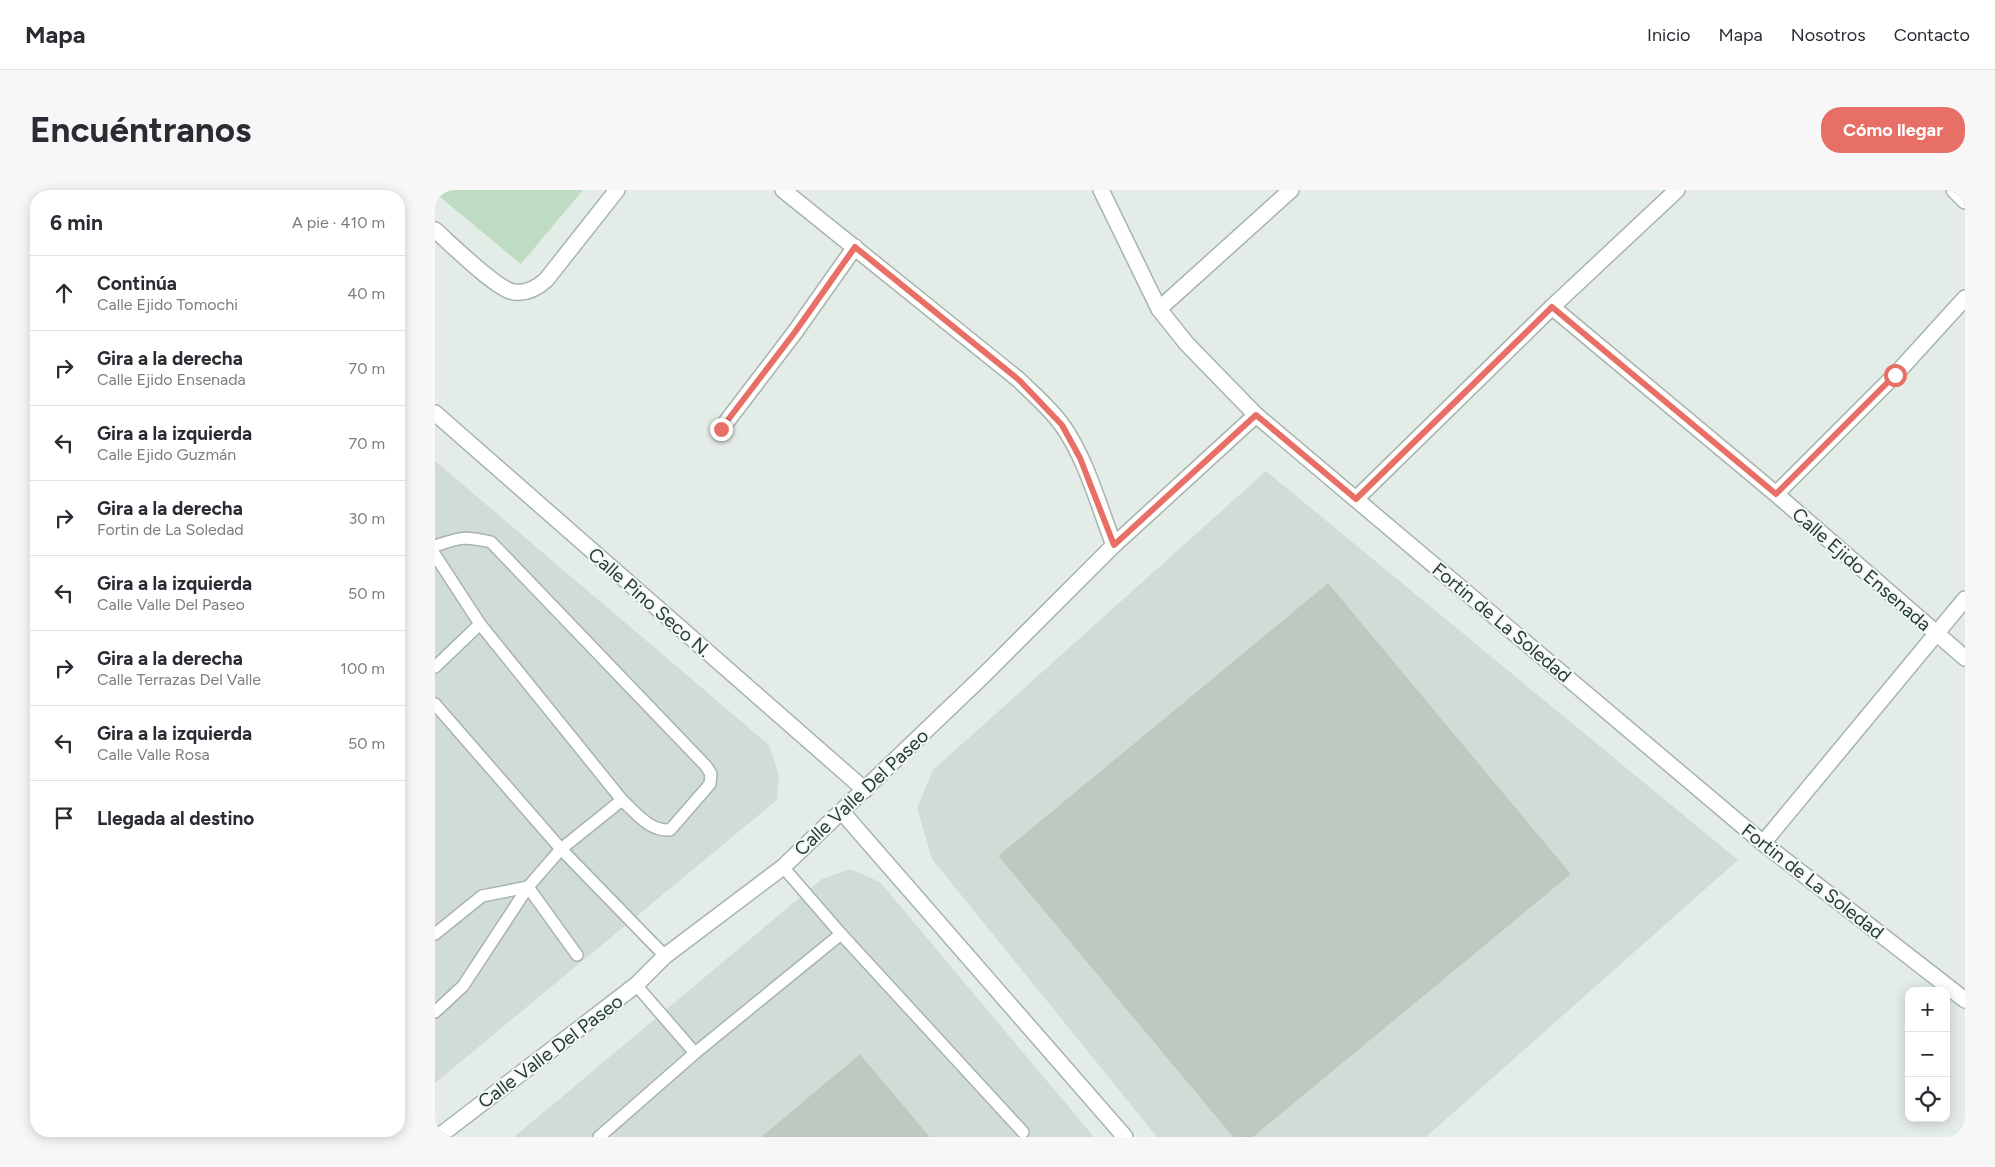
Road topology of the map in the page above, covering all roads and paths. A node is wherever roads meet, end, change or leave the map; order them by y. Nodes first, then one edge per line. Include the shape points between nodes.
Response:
1 (617, 190) edge
2 (783, 190) edge
3 (1101, 190) edge
4 (1291, 190) edge
5 (1677, 190) edge
6 (1954, 190) edge
7 (1965, 201) edge
8 (435, 230) edge
9 (855, 247) junction
10 (1965, 298) edge
11 (1552, 307) junction
12 (1159, 309) junction
13 (435, 413) edge
14 (1256, 415) junction
15 (721, 429) dead end
16 (1776, 494) junction
17 (1356, 499) junction
18 (1114, 545) junction
19 (435, 546) edge
20 (435, 554) edge
21 (1965, 598) edge
22 (480, 624) junction
23 (1936, 634) junction
24 (1965, 658) edge
25 (435, 667) edge
26 (435, 704) edge
27 (865, 790) junction
28 (622, 800) junction
29 (841, 812) junction
30 (1763, 843) junction
31 (561, 849) junction
32 (783, 867) junction
33 (528, 887) junction
34 (435, 934) edge
35 (841, 934) junction
36 (577, 955) dead end
37 (665, 956) junction
38 (636, 985) junction
39 (1965, 1000) edge
40 (435, 1012) edge
41 (695, 1053) junction
42 (1023, 1132) dead end
43 (438, 1137) edge
44 (599, 1137) edge
45 (1125, 1137) edge

1 - 8 street via 545,280 527,292 516,293 502,288
2 - 9 street
3 - 12 street, Fortin de La Soledad
4 - 12 street
5 - 11 street
6 - 7 street
9 - 15 street
9 - 18 street via 1019,380 1062,425 1080,458
10 - 16 street via 1895,375
11 - 16 street, Calle Ejido Ensenada
11 - 17 street
12 - 14 street, Fortin de La Soledad
13 - 27 street, Calle Pino Seco N.
14 - 17 street, Fortin de La Soledad
14 - 18 street, Calle Valle Del Paseo
16 - 23 street, Calle Ejido Ensenada
17 - 30 street, Fortin de La Soledad
18 - 27 street, Calle Valle Del Paseo
19 - 28 lane via 459,537 491,542 711,774 710,784 670,830 649,826
20 - 22 lane
21 - 23 street
22 - 25 lane
22 - 28 lane
23 - 24 street, Calle Ejido Ensenada
23 - 30 street
26 - 31 lane
27 - 29 street, Calle Valle Del Paseo
28 - 31 lane
29 - 32 street, Calle Valle Del Paseo
29 - 45 street
30 - 39 street, Fortin de La Soledad
31 - 33 lane
31 - 37 lane
32 - 35 lane
32 - 37 street, Calle Valle Del Paseo
33 - 34 lane via 482,896
33 - 36 lane
33 - 40 lane via 463,986
35 - 41 lane
35 - 42 lane
37 - 38 street, Calle Valle Del Paseo
38 - 41 lane
38 - 43 street, Calle Valle Del Paseo
41 - 44 lane

